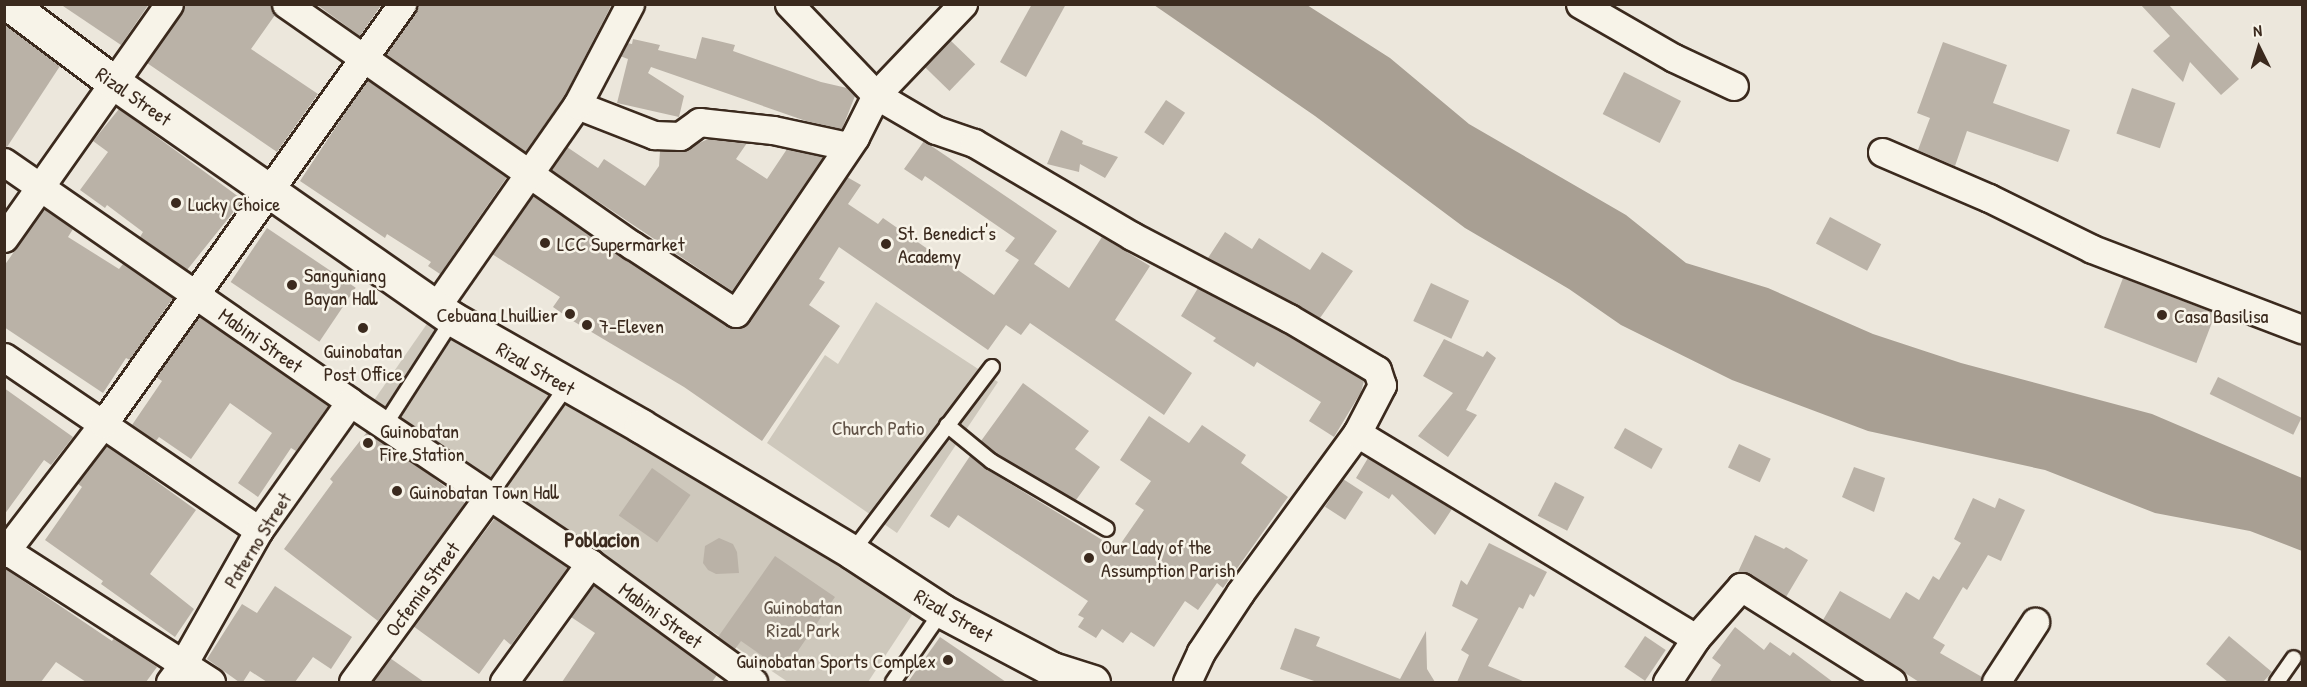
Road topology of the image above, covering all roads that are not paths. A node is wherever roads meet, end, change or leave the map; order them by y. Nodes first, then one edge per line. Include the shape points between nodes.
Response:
1 (9, 4) edge
2 (169, 4) edge
3 (286, 4) edge
4 (402, 4) edge
5 (630, 4) edge
6 (789, 4) edge
7 (963, 4) edge
8 (1580, 4) edge
9 (363, 59) junction
10 (113, 82) junction
11 (1734, 86) dead end
12 (876, 95) junction
13 (577, 105) junction
14 (847, 146) junction
15 (1882, 152) dead end
16 (4, 162) edge
17 (530, 174) junction
18 (40, 186) junction
19 (270, 191) junction
20 (4, 238) edge
21 (195, 295) junction
22 (445, 313) junction
23 (2302, 329) edge
24 (4, 357) edge
25 (992, 368) dead end
26 (567, 386) junction
27 (351, 402) junction
28 (386, 423) junction
29 (103, 424) junction
30 (947, 425) junction
31 (1357, 433) junction
32 (490, 495) junction
33 (1107, 529) dead end
34 (259, 530) junction
35 (5, 551) edge
36 (852, 552) junction
37 (590, 563) junction
38 (942, 611) junction
39 (2035, 622) dead end
40 (1696, 638) junction
41 (2294, 658) dead end
42 (176, 674) edge
43 (1048, 676) edge
44 (738, 678) edge
45 (211, 682) edge
46 (353, 682) edge
47 (504, 682) edge
48 (892, 682) edge
49 (1093, 682) edge
50 (1187, 682) edge
51 (1667, 682) edge
52 (1892, 682) edge
53 (1996, 682) edge
54 (2277, 682) edge

1 - 10 main road, Rizal Street
2 - 10 street
3 - 9 street
4 - 9 street
5 - 13 street
6 - 12 street
7 - 12 street
8 - 11 street via 1674,58
9 - 17 street
9 - 19 street
10 - 18 street
10 - 19 main road, Rizal Street
12 - 14 street
12 - 31 street via 936,130 974,143 1132,236 1365,360 1377,370 1382,385
13 - 14 street via 654,135 680,136 699,122 773,130
13 - 17 street
14 - 17 street via 736,313
15 - 23 street via 1989,198 2092,249
16 - 18 street, Mabini Street
17 - 22 street
18 - 20 street
18 - 21 street, Mabini Street
19 - 21 street
19 - 22 main road, Rizal Street
21 - 27 street, Mabini Street
21 - 29 street
22 - 26 main road, Rizal Street
22 - 28 lane
24 - 29 street
25 - 30 lane
26 - 32 lane
26 - 36 main road, Rizal Street
27 - 28 street, Mabini Street
27 - 34 street, Paterno Street
28 - 32 street, Mabini Street
29 - 34 street
29 - 35 street
30 - 33 lane via 991,461
30 - 36 lane
31 - 40 street
31 - 50 street via 1240,593 1201,652
32 - 37 street, Mabini Street
32 - 46 street, Ocfemia Street
34 - 42 street, Paterno Street
35 - 42 street
36 - 38 main road, Rizal Street
37 - 44 street, Mabini Street
37 - 47 street
38 - 43 main road, Rizal Street
38 - 48 lane
39 - 53 street
40 - 51 street
40 - 52 street via 1741,587
41 - 54 lane
42 - 45 street
43 - 49 main road, Rizal Street

